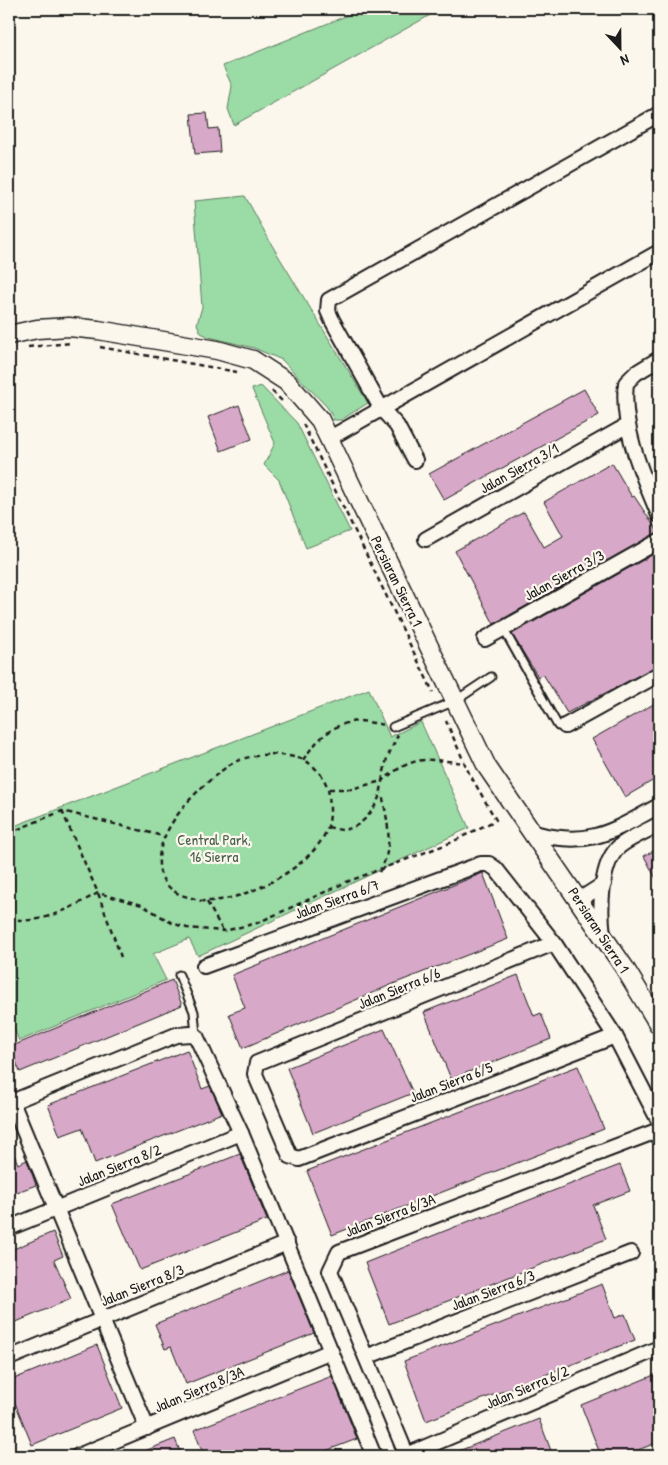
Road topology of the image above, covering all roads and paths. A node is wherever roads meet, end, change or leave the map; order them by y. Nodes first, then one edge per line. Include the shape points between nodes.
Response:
1 (659, 114) edge
2 (659, 252) edge
3 (9, 335) edge
4 (79, 343) dead end
5 (98, 346) dead end
6 (22, 348) dead end
7 (659, 359) edge
8 (242, 373) dead end
9 (270, 389) dead end
10 (288, 407) dead end
11 (381, 408) junction
12 (300, 419) dead end
13 (628, 425) junction
14 (328, 439) junction
15 (415, 460) dead end
16 (655, 494) edge
17 (659, 515) edge
18 (426, 539) dead end
19 (659, 541) edge
20 (503, 628) junction
21 (485, 639) dead end
22 (659, 674) edge
23 (491, 677) dead end
24 (433, 692) dead end
25 (455, 701) junction
26 (446, 721) dead end
27 (565, 726) joint
28 (393, 727) junction
29 (303, 760) junction
30 (464, 763) junction
31 (382, 781) junction
32 (329, 789) junction
33 (382, 791) junction
34 (659, 806) edge
35 (62, 812) junction
36 (659, 824) edge
37 (328, 827) junction
38 (613, 831) junction
39 (9, 833) edge
40 (534, 833) junction
41 (163, 836) junction
42 (575, 840) junction
43 (621, 846) junction
44 (549, 855) junction
45 (379, 872) junction
46 (604, 884) junction
47 (98, 893) junction
48 (579, 900) junction
49 (207, 902) junction
50 (9, 918) edge
51 (224, 931) junction
52 (602, 935) junction
53 (554, 943) junction
54 (121, 957) dead end
55 (204, 966) dead end
56 (179, 976) dead end
57 (659, 1026) edge
58 (196, 1036) junction
59 (615, 1036) junction
60 (10, 1103) edge
61 (659, 1121) edge
62 (659, 1130) edge
63 (241, 1132) junction
64 (299, 1159) joint
65 (56, 1208) junction
66 (9, 1228) edge
67 (287, 1244) junction
68 (631, 1253) dead end
69 (102, 1319) junction
70 (659, 1348) edge
71 (331, 1351) junction
72 (366, 1357) junction
73 (9, 1358) edge
74 (147, 1428) junction
75 (78, 1456) edge
76 (374, 1456) edge
77 (407, 1456) edge

1 - 11 street via 329,300 328,311 332,320
2 - 11 street
3 - 14 street, Persiaran Sierra 1 via 69,327 216,350 253,360 287,382 320,420
4 - 6 path
5 - 8 path
7 - 13 street via 626,383 624,402
9 - 10 path
11 - 14 street
11 - 15 street via 396,426
12 - 24 path
13 - 16 street
13 - 18 street, Jalan Sierra 3/1
14 - 25 street, Persiaran Sierra 1
16 - 17 street
19 - 20 street, Jalan Sierra 3/3
20 - 21 street, Jalan Sierra 3/3
20 - 27 lane via 558,726
22 - 27 street
23 - 25 lane
25 - 28 lane
25 - 40 street, Persiaran Sierra 1 via 487,767
26 - 30 path
28 - 29 path via 352,721 323,736 312,745
28 - 31 path via 398,736 387,758
29 - 32 path via 321,774
29 - 41 path via 271,754 246,757 229,766 204,785
30 - 31 path via 416,760 401,766
30 - 45 path via 496,820
31 - 32 path
31 - 33 path
32 - 37 path
33 - 37 path via 372,812 357,824 342,830
33 - 45 path via 390,834 387,859
34 - 38 street
35 - 39 path
35 - 41 path
35 - 47 path
36 - 43 street
37 - 49 path via 318,844 282,875 261,888
38 - 42 street
38 - 43 street
40 - 42 street
40 - 44 street, Persiaran Sierra 1
41 - 49 path via 158,866 162,881 180,896
42 - 44 street
43 - 46 street via 613,855
44 - 48 street, Persiaran Sierra 1
45 - 51 path via 349,881 257,923
46 - 48 street
46 - 52 street
47 - 50 path via 31,921
47 - 51 path via 142,905 187,928
47 - 54 path
48 - 52 street, Persiaran Sierra 1
49 - 51 path
52 - 57 street, Persiaran Sierra 1
53 - 55 street, Jalan Sierra 6/7 via 496,869 489,864 481,864
53 - 59 street
53 - 64 street, Jalan Sierra 6/6 via 257,1063 255,1074 290,1156
56 - 58 lane via 194,1012
58 - 60 street via 176,1035
58 - 63 street
59 - 61 street
59 - 64 street, Jalan Sierra 6/5
60 - 65 street
62 - 72 street, Jalan Sierra 6/3A via 339,1252 330,1271
63 - 65 street, Jalan Sierra 8/2
63 - 67 street
65 - 66 street, Jalan Sierra 8/2
65 - 69 street
67 - 69 street, Jalan Sierra 8/3
67 - 71 street
68 - 72 street, Jalan Sierra 6/3
69 - 73 street, Jalan Sierra 8/3
69 - 74 street
70 - 77 street, Jalan Sierra 6/2
71 - 74 street, Jalan Sierra 8/3A
71 - 76 street
72 - 77 street, Jalan Sierra 6/3A
74 - 75 street, Jalan Sierra 8/3A

